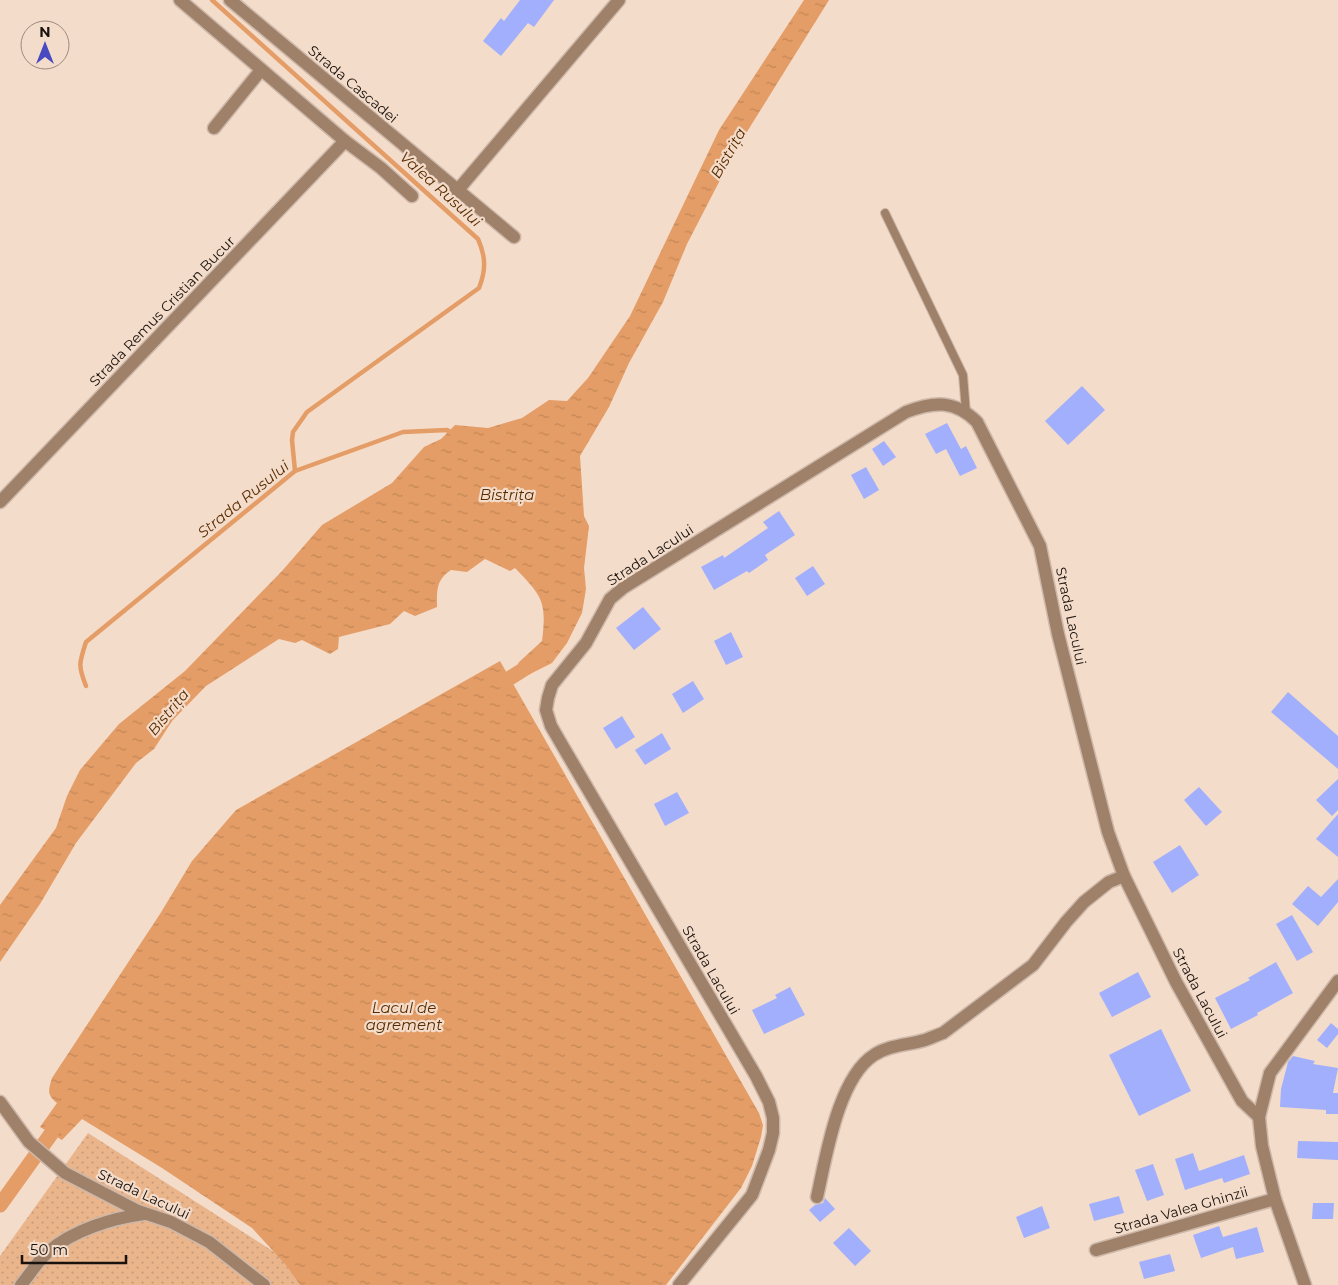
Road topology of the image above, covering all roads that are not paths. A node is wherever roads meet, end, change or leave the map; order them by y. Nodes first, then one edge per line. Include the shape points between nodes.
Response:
1 (180, 0) edge
2 (230, 0) edge
3 (619, 0) edge
4 (261, 70) junction
5 (214, 128) dead end
6 (345, 141) junction
7 (457, 191) junction
8 (412, 196) dead end
9 (885, 213) dead end
10 (514, 237) dead end
11 (966, 412) junction
12 (0, 502) edge
13 (1124, 876) junction
14 (1338, 981) edge
15 (0, 1102) edge
16 (1259, 1117) junction
17 (817, 1197) dead end
18 (1275, 1199) junction
19 (146, 1214) junction
20 (1096, 1250) dead end
21 (22, 1285) edge
22 (264, 1285) edge
23 (679, 1285) edge
24 (1305, 1285) edge

1 - 4 street
2 - 7 street, Strada Cascadei
3 - 7 street
4 - 5 street
4 - 6 street
6 - 8 street via 382,168
6 - 12 street, Strada Remus Cristian Bucur
7 - 10 street, Strada Cascadei
9 - 11 lane via 963,375
11 - 13 street, Strada Lacului via 983,432 1040,546 1058,634 1108,832
11 - 23 street, Strada Lacului via 949,404 906,412 623,588 610,599 586,643 552,685 546,710 551,726 756,1076 773,1118 769,1150 752,1194
13 - 16 street, Strada Lacului via 1176,982 1242,1101
13 - 17 street via 1109,882 1084,902 1033,965 942,1033 888,1048 862,1064 849,1084 834,1125
14 - 16 street via 1270,1072
15 - 19 street, Strada Lacului via 29,1142 66,1173
16 - 18 street via 1262,1146
18 - 20 street, Strada Valea Ghinzii
18 - 24 street
19 - 21 street via 107,1221 60,1242
19 - 22 street, Strada Lacului via 171,1222 209,1242

